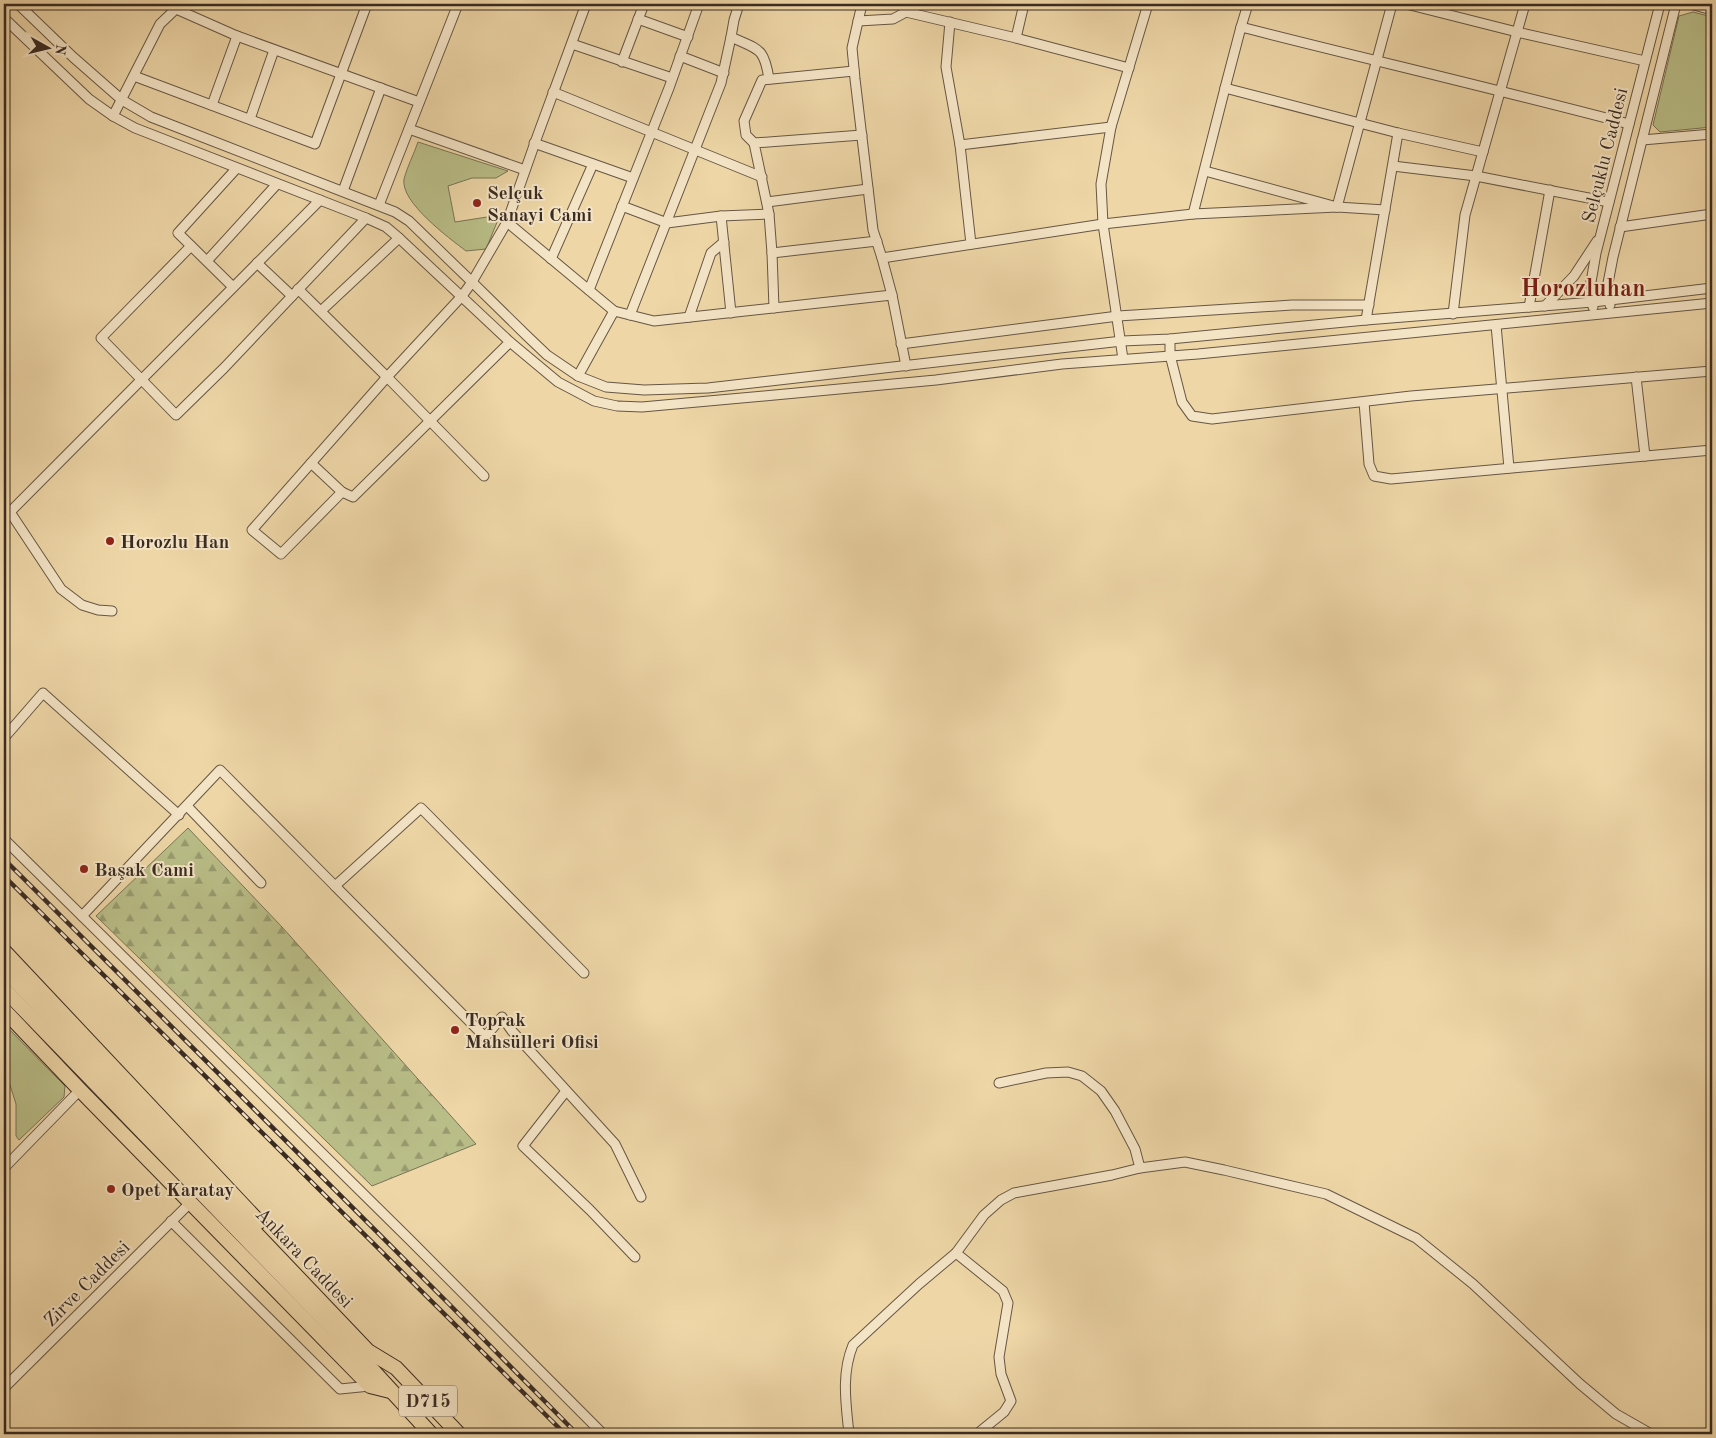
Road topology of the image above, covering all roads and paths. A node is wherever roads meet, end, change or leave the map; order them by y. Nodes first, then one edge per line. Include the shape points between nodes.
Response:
1 (18, 4) edge
2 (367, 4) edge
3 (458, 4) edge
4 (586, 4) edge
5 (644, 4) edge
6 (700, 4) edge
7 (739, 4) edge
8 (862, 4) edge
9 (1024, 4) edge
10 (1148, 4) edge
11 (1248, 4) edge
12 (1392, 4) edge
13 (1406, 4) edge
14 (1525, 4) edge
15 (1660, 4) edge
16 (1676, 4) edge
17 (1690, 4) edge
18 (179, 6) edge
19 (907, 8) edge
20 (1712, 10) edge
21 (4, 18) edge
22 (638, 18) junction
23 (858, 21) junction
24 (950, 22) junction
25 (1241, 27) junction
26 (1517, 32) junction
27 (237, 36) junction
28 (688, 37) junction
29 (732, 37) junction
30 (1016, 38) junction
31 (572, 44) junction
32 (274, 50) junction
33 (680, 56) junction
34 (1376, 61) junction
35 (622, 62) junction
36 (1645, 62) junction
37 (1129, 68) junction
38 (854, 71) junction
39 (724, 73) junction
40 (342, 74) junction
41 (134, 76) junction
42 (672, 78) junction
43 (769, 79) junction
44 (381, 88) junction
45 (1225, 88) junction
46 (1500, 90) junction
47 (553, 92) junction
48 (122, 100) junction
49 (419, 102) junction
50 (212, 105) junction
51 (113, 116) junction
52 (250, 119) junction
53 (1359, 122) junction
54 (1629, 124) junction
55 (1111, 126) junction
56 (409, 129) junction
57 (652, 132) junction
58 (1398, 134) junction
59 (1712, 134) edge
60 (862, 135) junction
61 (1642, 140) junction
62 (534, 143) junction
63 (754, 143) junction
64 (960, 145) junction
65 (695, 150) junction
66 (1483, 152) junction
67 (593, 164) junction
68 (1393, 166) junction
69 (236, 169) junction
70 (525, 170) junction
71 (1205, 171) junction
72 (1476, 176) junction
73 (762, 177) junction
74 (633, 178) junction
75 (277, 184) junction
76 (868, 188) junction
77 (1550, 190) junction
78 (343, 191) junction
79 (320, 200) junction
80 (767, 202) junction
81 (1609, 202) junction
82 (379, 205) junction
83 (622, 206) junction
84 (1337, 207) junction
85 (1385, 210) junction
86 (769, 214) junction
87 (1193, 214) junction
88 (1712, 214) edge
89 (721, 216) junction
90 (366, 218) junction
91 (507, 222) junction
92 (666, 223) junction
93 (1103, 224) junction
94 (1620, 227) junction
95 (1601, 234) junction
96 (399, 238) junction
97 (876, 241) junction
98 (724, 242) junction
99 (971, 244) junction
100 (191, 246) junction
101 (772, 253) junction
102 (882, 258) junction
103 (551, 259) junction
104 (207, 261) junction
105 (257, 263) junction
106 (472, 282) junction
107 (233, 287) junction
108 (1712, 288) edge
109 (298, 289) junction
110 (589, 290) junction
111 (892, 295) junction
112 (292, 296) junction
113 (462, 296) junction
114 (1610, 300) junction
115 (1593, 302) junction
116 (1712, 303) edge
117 (1369, 305) junction
118 (1546, 306) junction
119 (1529, 307) junction
120 (774, 308) junction
121 (321, 311) junction
122 (614, 311) junction
123 (731, 313) junction
124 (1611, 313) junction
125 (1454, 314) junction
126 (630, 315) junction
127 (1594, 315) junction
128 (1118, 316) junction
129 (689, 317) junction
130 (1366, 320) junction
131 (1496, 325) junction
132 (1170, 339) junction
133 (1122, 341) junction
134 (510, 342) junction
135 (901, 344) junction
136 (1170, 355) junction
137 (1123, 359) junction
138 (906, 366) junction
139 (1712, 371) edge
140 (578, 376) junction
141 (388, 377) junction
142 (1636, 377) junction
143 (142, 379) junction
144 (1501, 388) junction
145 (1364, 402) junction
146 (431, 420) junction
147 (1712, 450) edge
148 (1645, 456) junction
149 (311, 463) junction
150 (1508, 468) junction
151 (484, 476) dead end
152 (342, 492) junction
153 (7, 515) edge
154 (112, 611) dead end
155 (4, 738) edge
156 (187, 806) junction
157 (179, 815) junction
158 (4, 839) edge
159 (261, 883) dead end
160 (335, 886) junction
161 (82, 916) junction
162 (4, 951) edge
163 (4, 969) edge
164 (584, 973) dead end
165 (4, 989) edge
166 (4, 1010) edge
167 (999, 1083) dead end
168 (80, 1090) junction
169 (566, 1091) junction
170 (4, 1168) edge
171 (1140, 1168) junction
172 (641, 1197) dead end
173 (191, 1202) junction
174 (171, 1221) junction
175 (956, 1253) junction
176 (635, 1257) dead end
177 (396, 1368) junction
178 (370, 1386) junction
179 (4, 1388) edge
180 (390, 1392) junction
181 (430, 1434) edge
182 (460, 1434) edge
183 (603, 1434) edge
184 (848, 1434) edge
185 (977, 1434) edge
186 (1651, 1434) edge

1 - 48 street
2 - 40 street
3 - 49 street
4 - 31 street
5 - 22 street
6 - 28 street
7 - 29 street
8 - 23 street
9 - 30 street
10 - 37 street
11 - 25 street
12 - 34 street
13 - 26 street
14 - 26 street
15 - 36 street, Selçuklu Caddesi
16 - 61 street, Selçuklu Caddesi
17 - 20 street
18 - 27 street
18 - 41 street via 160,24
19 - 23 street via 893,19
19 - 24 street
21 - 51 street via 89,99
22 - 28 street
22 - 35 street
23 - 38 street via 852,48
24 - 30 street
24 - 64 street via 946,67
25 - 34 street
25 - 45 street
26 - 36 street
26 - 46 street
27 - 32 street
27 - 50 street
28 - 33 street
29 - 39 street
29 - 43 street via 758,49 765,58
30 - 37 street
31 - 35 street
31 - 47 street
32 - 40 street
32 - 52 street
33 - 39 street
33 - 42 street
34 - 46 street
34 - 53 street
35 - 42 street
36 - 54 street, Selçuklu Caddesi
37 - 55 street
38 - 43 street
38 - 60 street
39 - 65 street
40 - 44 street
40 - 52 street via 315,144
41 - 48 street
41 - 50 street
42 - 57 street
43 - 63 street via 762,80 744,121 746,135
44 - 49 street
44 - 78 street
45 - 53 street
45 - 71 street
46 - 54 street
46 - 66 street
47 - 57 street
47 - 62 street
48 - 51 street
48 - 78 street via 151,117
49 - 56 street
50 - 52 street
51 - 69 street
53 - 58 street
53 - 84 street
54 - 81 street, Selçuklu Caddesi
55 - 64 street
55 - 93 street via 1101,184
56 - 70 street
56 - 82 street
57 - 65 street
57 - 74 street
58 - 66 street
58 - 68 street
59 - 61 street
60 - 63 street
60 - 76 street
61 - 94 street, Selçuklu Caddesi
62 - 67 street
62 - 70 street
63 - 73 street
64 - 99 street
65 - 73 street
65 - 92 street
66 - 72 street
67 - 74 street
67 - 103 street
68 - 72 street
68 - 85 street
69 - 75 street
69 - 100 street via 178,233
70 - 91 street
71 - 84 street
71 - 87 street
72 - 77 street
72 - 125 street via 1465,215
73 - 80 street
74 - 83 street
75 - 79 street
75 - 104 street
76 - 80 street
76 - 97 street
77 - 81 street
77 - 119 street
78 - 82 street
79 - 90 street
79 - 105 street
80 - 86 street
81 - 95 street, Selçuklu Caddesi
82 - 106 street via 409,221
83 - 92 street
83 - 110 street
84 - 85 street
84 - 87 street
85 - 117 street
86 - 89 street
86 - 101 street
87 - 93 street
88 - 94 street
89 - 92 street
89 - 98 street
90 - 96 street via 386,227
90 - 109 street
91 - 103 street
91 - 106 street
92 - 126 street
93 - 99 street
93 - 128 street
94 - 114 street, Selçuklu Caddesi via 1608,282
95 - 115 street, Selçuklu Caddesi via 1591,282
95 - 118 street via 1574,276
96 - 113 street
96 - 121 street
97 - 101 street
97 - 102 street
98 - 123 street
98 - 129 street via 710,253
99 - 102 street
100 - 104 street
100 - 143 street via 101,338
101 - 120 street
102 - 111 street
103 - 110 street
104 - 107 street
105 - 107 street
105 - 112 street
106 - 113 street
106 - 140 street via 540,348
107 - 143 street
108 - 114 street
109 - 112 street
109 - 121 street
110 - 122 street
111 - 120 street
111 - 135 street
112 - 143 street via 176,415
113 - 134 street
113 - 141 street
114 - 115 street
114 - 124 street, Selçuklu Caddesi
115 - 118 street
115 - 127 street, Selçuklu Caddesi
116 - 124 street
117 - 128 street via 1292,305
117 - 130 street
118 - 119 street
119 - 125 street
120 - 123 street
121 - 141 street
122 - 126 street
122 - 140 street
123 - 129 street
124 - 127 street
125 - 130 street
126 - 129 street via 654,320
127 - 131 street
128 - 133 street
128 - 135 street
130 - 132 street
131 - 136 street
131 - 144 street
132 - 133 street
132 - 136 street
133 - 137 street
133 - 138 street
134 - 137 street via 558,382 594,401 642,407
134 - 146 street
135 - 138 street
136 - 137 street
136 - 145 street via 1182,402 1192,416 1212,419
138 - 140 street via 708,388 644,390 606,387
139 - 142 street
141 - 146 street
141 - 149 street
142 - 144 street
142 - 148 street
143 - 153 street
144 - 145 street
144 - 150 street
145 - 150 street via 1369,464 1374,476 1391,479
146 - 151 street
146 - 152 street via 353,497
147 - 148 street
148 - 150 street
149 - 152 street
149 - 152 street via 252,530 281,554
153 - 154 street via 61,590 82,605
155 - 157 street via 42,693
156 - 157 street
156 - 159 street
156 - 160 street via 220,770
157 - 161 street
158 - 161 street
160 - 164 street via 421,808
160 - 169 street via 485,1037 502,1017
161 - 183 street
162 - 177 highway
163 - 177 highway, Ankara Caddesi / D715 via 368,1351
165 - 180 highway, Ankara Caddesi / D715 via 359,1356
166 - 168 highway, D715
167 - 171 street via 1068,1072 1082,1076 1101,1091 1115,1112 1135,1149
168 - 170 street
168 - 173 highway, D715
169 - 172 street via 615,1144
169 - 176 street via 523,1146
171 - 175 street via 1014,1193 984,1215
171 - 186 street via 1185,1162 1326,1194 1416,1238 1472,1284 1580,1384 1616,1414
173 - 174 street, Zirve Caddesi
173 - 178 highway, D715
174 - 178 street via 340,1389
174 - 179 street, Zirve Caddesi
175 - 184 street via 852,1345 845,1378
175 - 185 street via 1003,1291 1008,1303 999,1357 1001,1374 1011,1401 1004,1412
177 - 182 highway, Ankara Caddesi / D715
178 - 180 highway, D715
180 - 181 highway, Ankara Caddesi / D715

